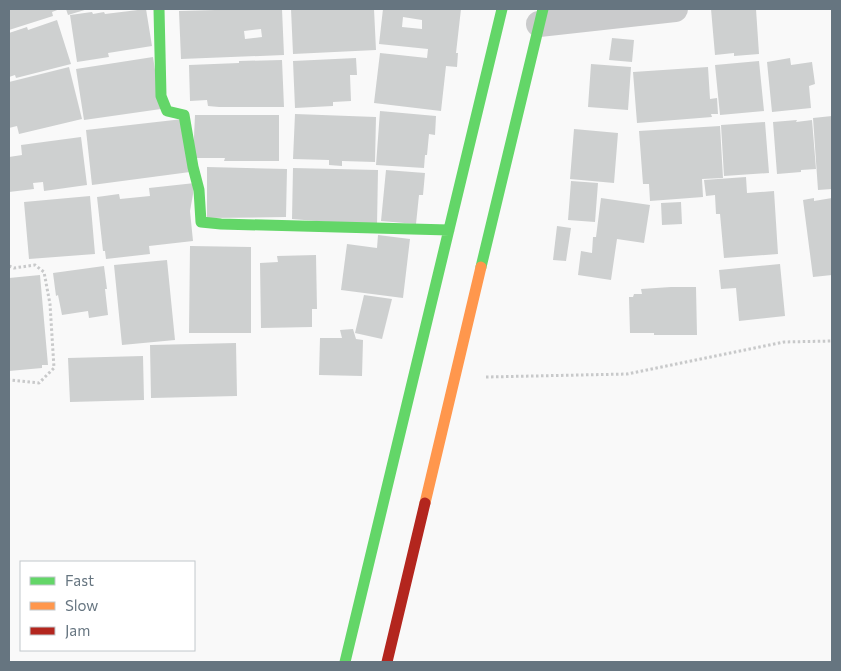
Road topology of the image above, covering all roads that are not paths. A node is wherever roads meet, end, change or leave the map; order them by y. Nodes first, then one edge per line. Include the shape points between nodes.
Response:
1 (159, 9) edge
2 (502, 9) edge
3 (676, 9) edge
4 (541, 16) edge
5 (449, 230) junction
6 (345, 662) edge
7 (387, 662) edge

1 - 5 main road via 161,96 168,112 184,115 202,222
2 - 5 main road
3 - 4 street
4 - 7 main road
5 - 6 main road

